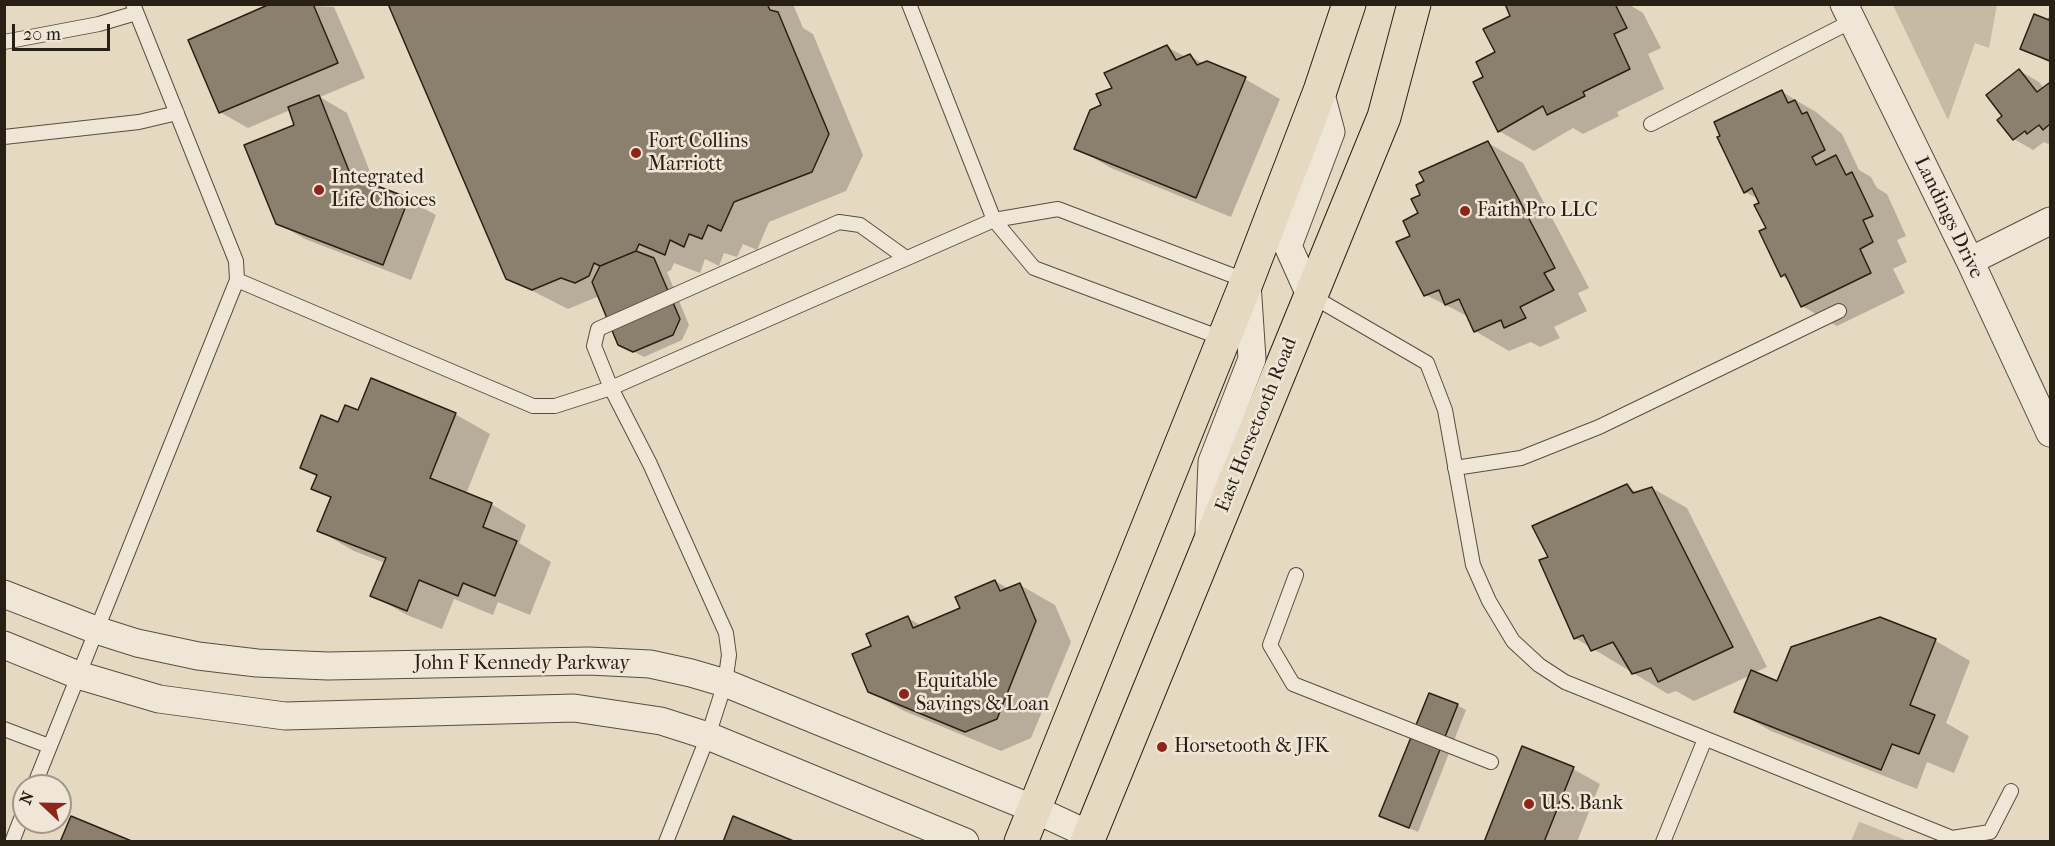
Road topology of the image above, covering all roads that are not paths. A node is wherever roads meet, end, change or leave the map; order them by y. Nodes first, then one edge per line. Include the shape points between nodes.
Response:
1 (909, 4) edge
2 (1349, 4) edge
3 (1414, 4) edge
4 (134, 9) edge
5 (1848, 13) edge
6 (4, 42) edge
7 (1320, 91) junction
8 (177, 113) junction
9 (1651, 124) dead end
10 (4, 137) edge
11 (994, 220) junction
12 (2050, 221) edge
13 (906, 258) junction
14 (1970, 261) junction
15 (237, 280) junction
16 (1247, 281) junction
17 (1310, 295) junction
18 (1839, 311) dead end
19 (1224, 339) junction
20 (611, 388) junction
21 (2050, 433) edge
22 (1455, 468) junction
23 (1208, 544) junction
24 (1296, 575) dead end
25 (4, 594) edge
26 (96, 630) junction
27 (4, 645) edge
28 (78, 675) junction
29 (725, 683) junction
30 (4, 729) edge
31 (708, 736) junction
32 (1705, 739) junction
33 (50, 747) junction
34 (1491, 762) dead end
35 (39, 774) edge
36 (2011, 791) dead end
37 (1034, 809) junction
38 (1089, 838) edge
39 (666, 842) edge
40 (965, 842) edge
41 (1021, 842) edge
42 (1664, 842) edge

1 - 11 lane
2 - 7 main road
3 - 17 main road, East Horsetooth Road via 1384,117
4 - 6 lane via 99,24
4 - 8 lane
5 - 9 lane
5 - 14 street, Landings Drive
7 - 16 main road
7 - 17 street via 1331,132 1288,246
8 - 10 lane via 139,122
8 - 15 lane via 236,261
11 - 13 lane
11 - 16 lane via 1058,209
11 - 19 lane via 1034,268
12 - 14 street
13 - 20 lane
13 - 20 lane via 860,225 840,222 829,226 598,329 594,346
14 - 21 street, Landings Drive
15 - 20 lane via 533,406 555,406
15 - 26 lane
16 - 19 main road
16 - 23 street via 1252,359 1212,462
17 - 22 lane via 1427,363 1445,410
17 - 23 main road, East Horsetooth Road
18 - 22 lane via 1599,427 1521,458
19 - 37 main road
20 - 29 lane via 650,464 726,633 729,655
22 - 32 lane via 1473,565 1513,641 1565,682
23 - 38 main road, East Horsetooth Road
24 - 34 lane via 1270,645 1293,684
25 - 26 street, John F Kennedy Parkway
26 - 28 lane
26 - 29 street, John F Kennedy Parkway via 137,644 198,657 256,663 328,666 590,661 650,664
27 - 28 street
28 - 31 street via 159,699 285,716 574,708 661,721
28 - 33 lane
29 - 31 lane
29 - 37 street, John F Kennedy Parkway
30 - 33 lane
31 - 39 lane
31 - 40 street
32 - 36 lane via 1952,838 1990,832
32 - 42 lane
33 - 35 lane
37 - 38 street, John F Kennedy Parkway
37 - 41 main road

